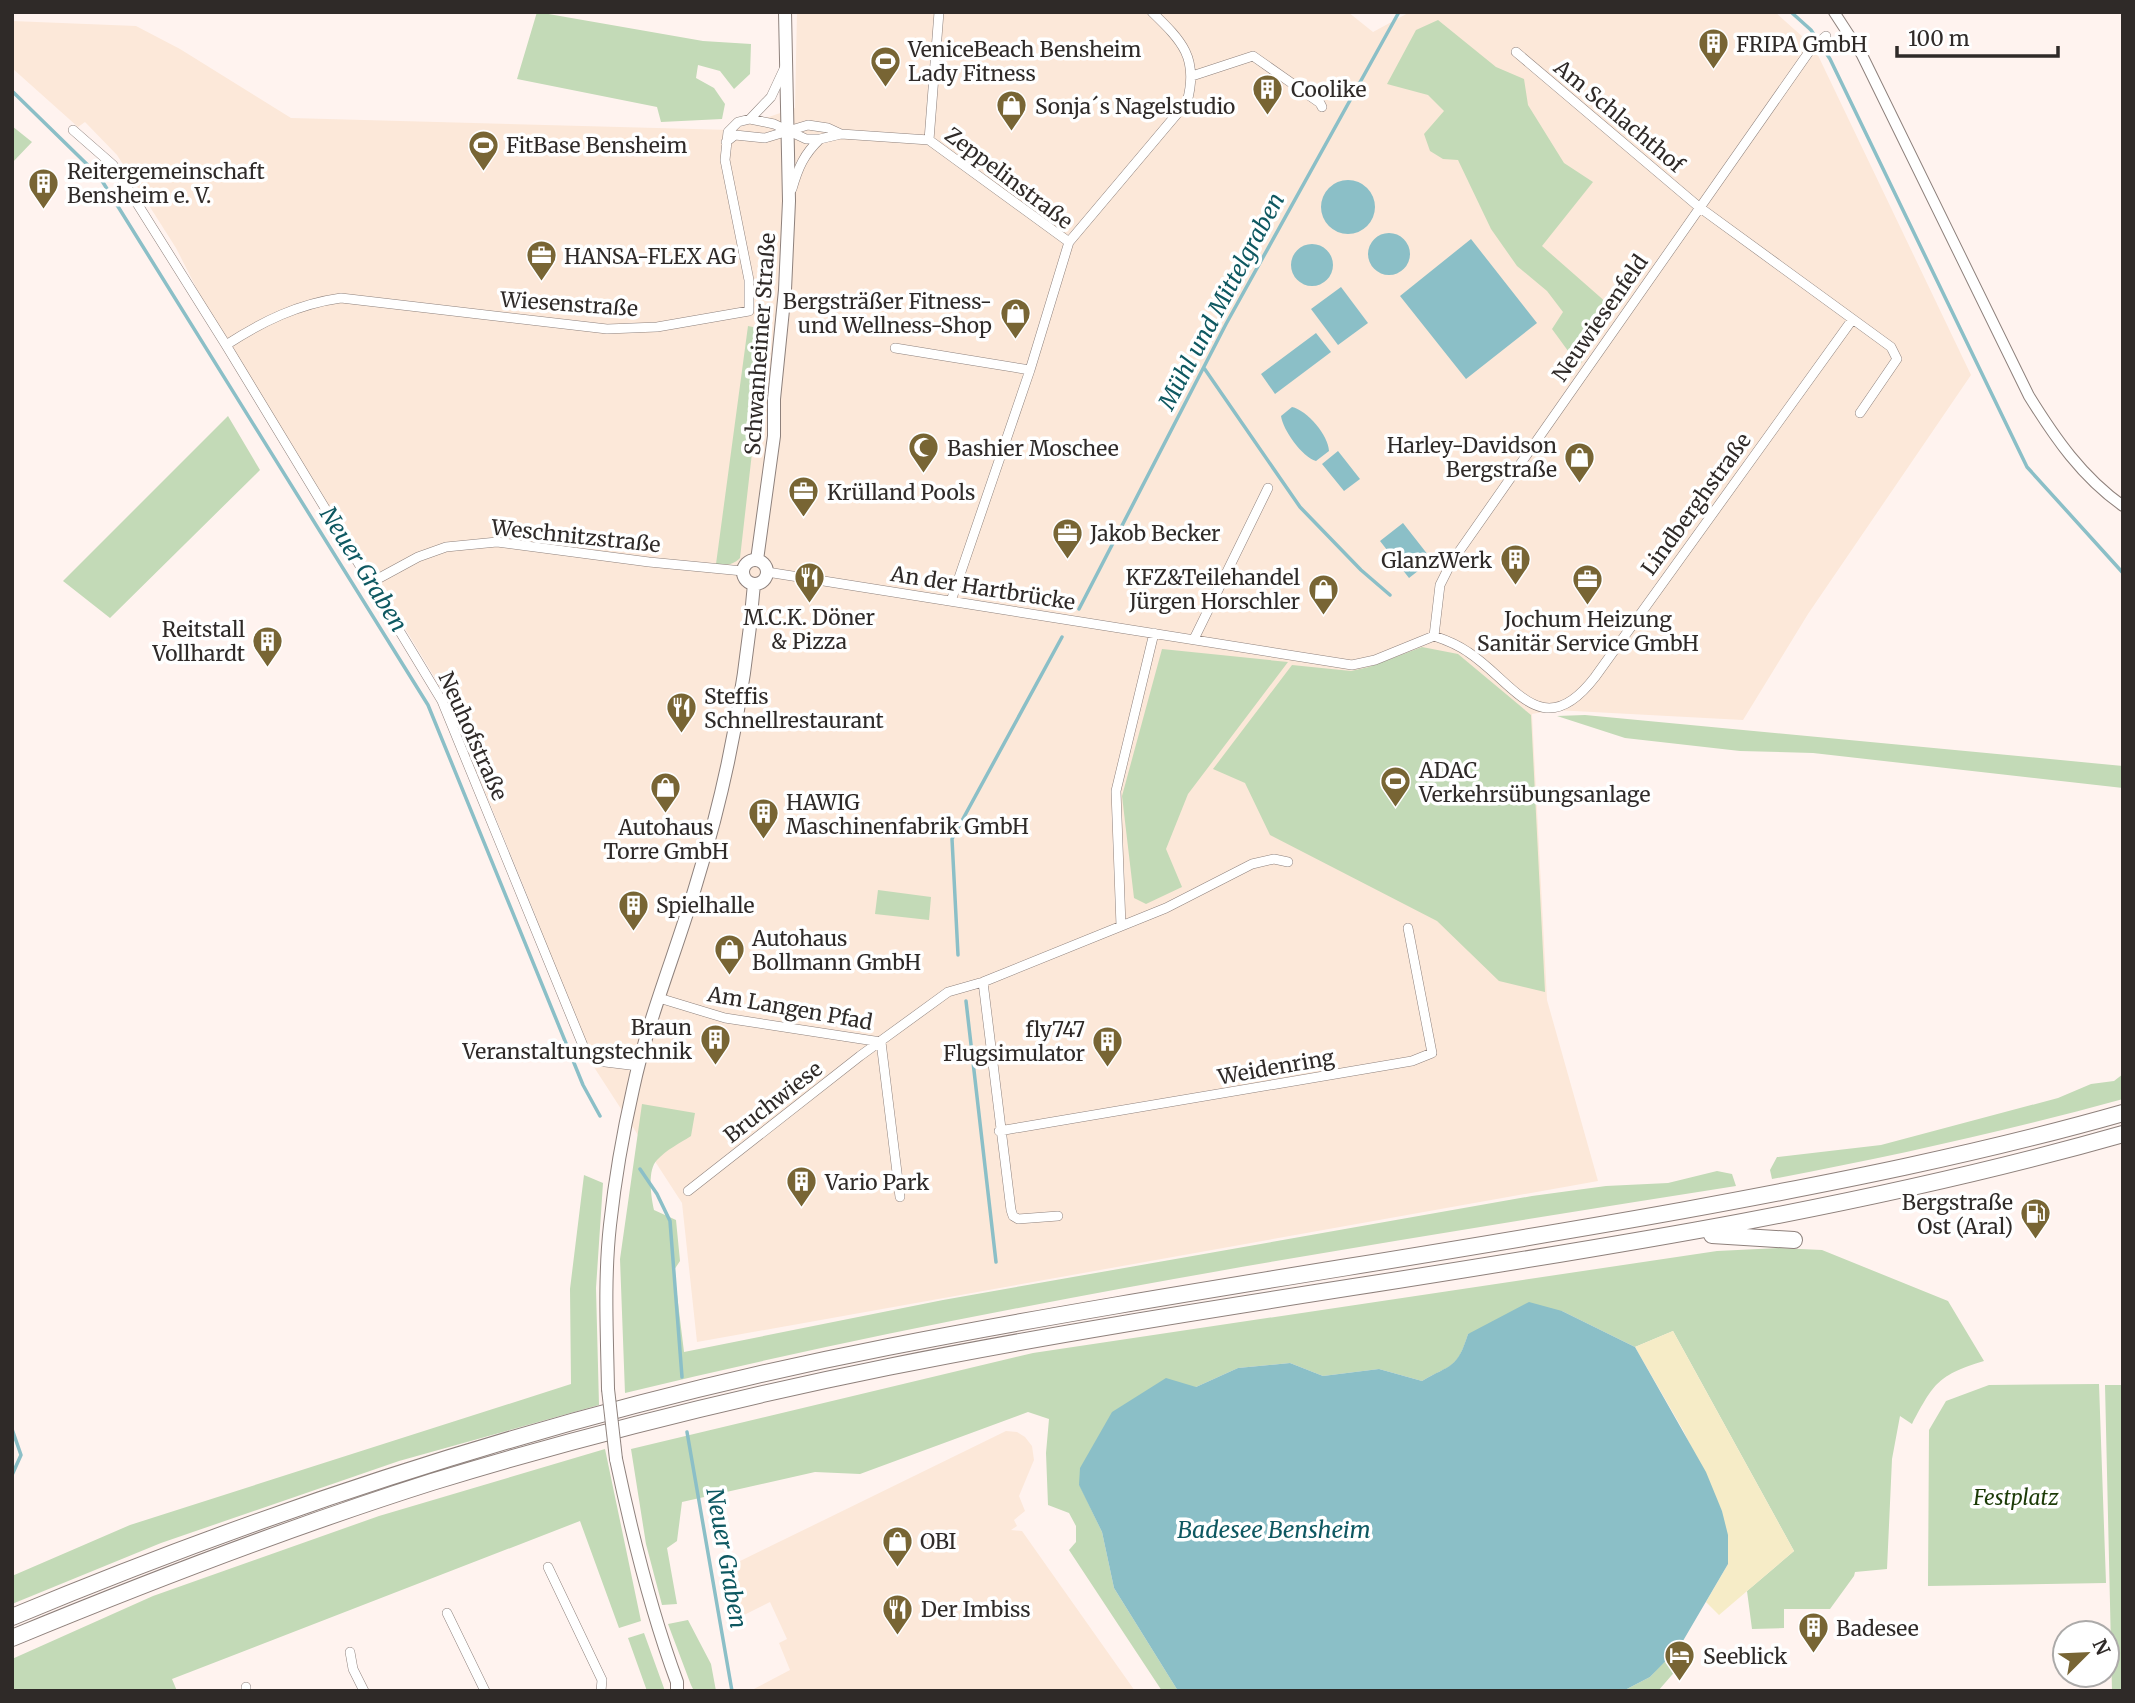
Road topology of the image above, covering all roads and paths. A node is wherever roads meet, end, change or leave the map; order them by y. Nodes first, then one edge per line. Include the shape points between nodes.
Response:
1 (785, 12) edge
2 (939, 12) edge
3 (1152, 12) edge
4 (1833, 12) edge
5 (1826, 36) dead end
6 (1516, 52) dead end
7 (785, 67) junction
8 (1192, 76) junction
9 (1322, 107) dead end
10 (750, 119) junction
11 (73, 130) dead end
12 (786, 130) junction
13 (841, 134) junction
14 (820, 139) junction
15 (929, 140) junction
16 (726, 142) junction
17 (789, 201) junction
18 (1699, 207) junction
19 (1069, 242) junction
20 (1852, 320) junction
21 (226, 345) junction
22 (895, 348) dead end
23 (1030, 370) junction
24 (1860, 412) dead end
25 (1268, 488) dead end
26 (2123, 506) edge
27 (757, 560) junction
28 (743, 571) junction
29 (767, 572) junction
30 (372, 582) junction
31 (754, 584) junction
32 (951, 601) junction
33 (1154, 633) junction
34 (1434, 636) junction
35 (1194, 639) junction
36 (1288, 862) dead end
37 (1121, 926) junction
38 (1408, 928) dead end
39 (982, 982) junction
40 (659, 998) junction
41 (881, 1042) junction
42 (638, 1066) junction
43 (2123, 1113) edge
44 (999, 1131) junction
45 (2123, 1134) edge
46 (688, 1191) dead end
47 (900, 1197) dead end
48 (1058, 1216) dead end
49 (1692, 1233) junction
50 (1794, 1240) dead end
51 (548, 1567) dead end
52 (447, 1613) dead end
53 (12, 1617) edge
54 (12, 1638) edge
55 (350, 1652) dead end
56 (679, 1688) edge
57 (364, 1691) edge
58 (485, 1691) edge
59 (601, 1691) edge

1 - 7 main road, Schwanheimer Straße
2 - 15 street
3 - 8 street via 1179,40
4 - 26 street via 1862,55 2029,396 2060,444
5 - 18 street, Neuwiesenfeld via 1811,49
6 - 18 street, Am Schlachthof
7 - 10 street via 771,97
7 - 12 main road, Schwanheimer Straße
8 - 9 street via 1253,56
8 - 19 street via 1187,102
10 - 12 street
10 - 16 street via 732,126
11 - 21 street, Neuhofstraße via 113,165
12 - 13 street, Zeppelinstraße via 808,125
12 - 14 street, Zeppelinstraße via 806,139
12 - 16 street via 765,138 735,135
12 - 17 main road, Schwanheimer Straße
13 - 14 street, Zeppelinstraße
13 - 15 street, Zeppelinstraße
14 - 17 street via 800,163
15 - 19 street, Zeppelinstraße
16 - 21 street, Wiesenstraße via 725,160 749,280 749,311 657,327 607,329 341,298 287,311
17 - 27 main road, Schwanheimer Straße via 774,436
18 - 20 street
18 - 34 street, Neuwiesenfeld via 1451,563 1440,585
19 - 23 street, Zeppelinstraße
20 - 24 street via 1891,347 1897,359
20 - 34 street, Lindberghstraße via 1580,696 1566,705 1536,706 1468,652
21 - 30 street, Neuhofstraße
22 - 23 street
23 - 32 street, Zeppelinstraße
25 - 35 street
27 - 28 main road via 747,562
27 - 29 main road
28 - 30 street, Weschnitzstraße via 497,542 446,547
28 - 31 main road
29 - 31 main road via 764,580
29 - 32 street, An der Hartbrücke
30 - 42 street, Neuhofstraße via 442,701 584,1048 597,1062
31 - 40 main road via 739,706 721,792
32 - 33 street, An der Hartbrücke
33 - 35 street, An der Hartbrücke
33 - 37 street via 1116,791
34 - 35 street, An der Hartbrücke via 1352,665
36 - 37 street via 1273,859 1252,864
37 - 39 street
38 - 44 street, Weidenring via 1432,1053 1316,1078
39 - 41 street, Am Langen Pfad via 948,992
39 - 44 street
40 - 41 street, Am Langen Pfad via 725,1018
40 - 42 main road
41 - 46 street, Bruchwiese
41 - 47 street
42 - 56 main road, bridge via 610,1226 608,1389 633,1542
43 - 53 highway via 1818,1186 1502,1243 1160,1297 743,1379 550,1427 420,1466 162,1557
44 - 48 street via 1013,1216
45 - 49 highway via 1948,1178
49 - 50 highway
49 - 54 highway via 969,1351 773,1392 434,1482 167,1575
51 - 59 street via 602,1680
52 - 58 street
55 - 57 street

